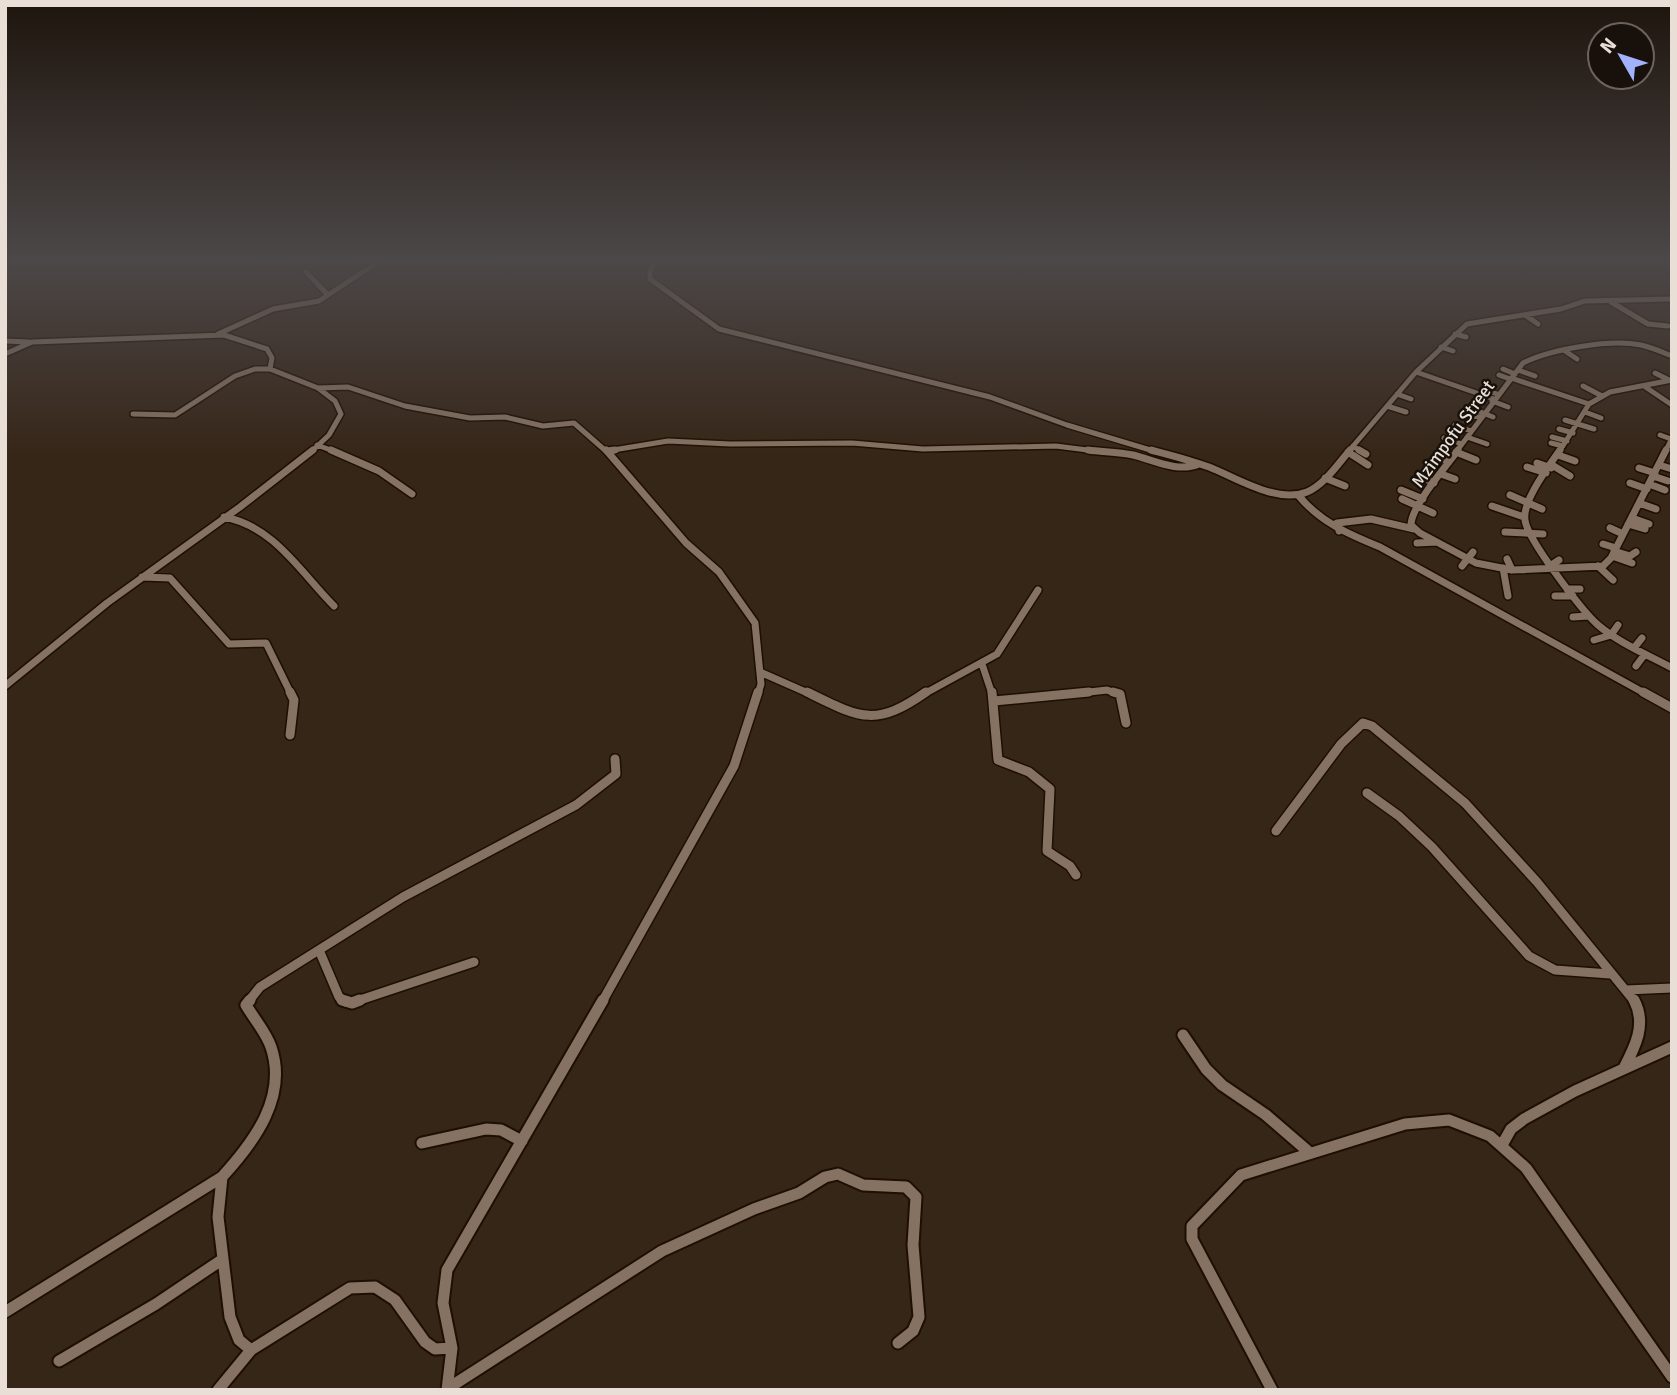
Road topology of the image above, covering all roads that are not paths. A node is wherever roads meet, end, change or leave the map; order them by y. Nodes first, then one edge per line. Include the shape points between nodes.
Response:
1 (236, 326) edge
2 (714, 326) edge
3 (1464, 326) edge
4 (1457, 332) junction
5 (216, 335) junction
6 (1466, 335) dead end
7 (5, 341) edge
8 (32, 342) junction
9 (1594, 346) junction
10 (1441, 347) junction
11 (1535, 347) dead end
12 (1453, 351) dead end
13 (1562, 352) junction
14 (1604, 352) dead end
15 (5, 354) edge
16 (1545, 355) junction
17 (1672, 356) edge
18 (1577, 359) dead end
19 (1569, 360) dead end
20 (270, 369) junction
21 (1416, 372) junction
22 (1501, 372) dead end
23 (1655, 373) dead end
24 (1513, 375) junction
25 (1535, 376) dead end
26 (1627, 381) dead end
27 (1670, 381) edge
28 (1583, 386) dead end
29 (1640, 386) junction
30 (348, 387) junction
31 (318, 388) junction
32 (1483, 390) dead end
33 (1608, 391) junction
34 (1555, 392) junction
35 (1397, 394) junction
36 (333, 397) junction
37 (1494, 398) junction
38 (1549, 398) dead end
39 (1411, 399) dead end
40 (1589, 404) junction
41 (1672, 405) edge
42 (1387, 406) junction
43 (1508, 407) dead end
44 (1474, 409) dead end
45 (1406, 412) dead end
46 (1585, 412) junction
47 (133, 414) dead end
48 (1482, 415) junction
49 (1469, 416) dead end
50 (1493, 417) dead end
51 (1601, 418) dead end
52 (1565, 420) dead end
53 (1578, 424) junction
54 (1455, 425) dead end
55 (1559, 429) dead end
56 (1594, 429) dead end
57 (1662, 432) dead end
58 (1573, 433) junction
59 (1469, 434) junction
60 (1672, 438) edge
61 (1444, 439) dead end
62 (1551, 440) dead end
63 (1565, 443) junction
64 (1462, 444) junction
65 (1487, 444) dead end
66 (317, 445) junction
67 (1350, 449) junction
68 (607, 451) junction
69 (1456, 452) junction
70 (1366, 454) dead end
71 (1663, 454) junction
72 (1558, 455) junction
73 (1436, 457) dead end
74 (1672, 457) edge
75 (1476, 460) dead end
76 (1576, 461) dead end
77 (1449, 462) junction
78 (1537, 463) dead end
79 (1199, 464) junction
80 (1368, 465) dead end
81 (1659, 465) junction
82 (1527, 467) dead end
83 (1639, 468) dead end
84 (1550, 469) junction
85 (1672, 469) edge
86 (1441, 474) junction
87 (1654, 475) junction
88 (1570, 476) dead end
89 (1422, 477) dead end
90 (1325, 478) junction
91 (1455, 479) dead end
92 (1668, 481) dead end
93 (1434, 483) junction
94 (1345, 486) dead end
95 (1631, 486) dead end
96 (1647, 489) junction
97 (1401, 490) dead end
98 (1665, 490) dead end
99 (412, 494) dead end
100 (1512, 494) dead end
101 (1298, 495) junction
102 (1402, 499) dead end
103 (1423, 499) junction
104 (1529, 499) junction
105 (1418, 506) junction
106 (1492, 506) dead end
107 (1542, 509) dead end
108 (1656, 509) dead end
109 (1433, 513) dead end
110 (1643, 513) dead end
111 (1634, 514) junction
112 (224, 517) junction
113 (1524, 517) junction
114 (1405, 526) junction
115 (1647, 527) dead end
116 (1610, 528) dead end
117 (1414, 529) junction
118 (1339, 531) junction
119 (1396, 531) dead end
120 (1505, 532) dead end
121 (1529, 532) junction
122 (1543, 534) dead end
123 (1623, 534) junction
124 (1436, 542) junction
125 (1417, 543) dead end
126 (1602, 547) dead end
127 (1473, 551) dead end
128 (1614, 552) junction
129 (1636, 552) dead end
130 (1467, 558) junction
131 (1507, 559) dead end
132 (1559, 560) dead end
133 (1632, 564) dead end
134 (1462, 566) dead end
135 (1598, 566) junction
136 (1503, 568) junction
137 (1552, 568) junction
138 (1512, 570) junction
139 (142, 577) junction
140 (1613, 580) dead end
141 (1567, 589) junction
142 (1580, 589) dead end
143 (1038, 590) dead end
144 (1508, 596) dead end
145 (1555, 596) dead end
146 (1573, 596) junction
147 (334, 606) dead end
148 (1588, 616) junction
149 (1573, 617) dead end
150 (1618, 625) dead end
151 (1611, 635) junction
152 (1642, 638) dead end
153 (1594, 640) dead end
154 (1634, 648) junction
155 (1645, 654) junction
156 (982, 664) junction
157 (1636, 666) dead end
158 (1672, 668) edge
159 (760, 673) junction
160 (5, 687) edge
161 (994, 701) junction
162 (1672, 708) edge
163 (1126, 723) dead end
164 (290, 735) dead end
165 (615, 759) dead end
166 (1367, 793) dead end
167 (1276, 831) dead end
168 (1076, 875) dead end
169 (318, 950) junction
170 (474, 962) dead end
171 (1610, 974) junction
172 (1672, 988) edge
173 (1626, 990) junction
174 (1183, 1035) dead end
175 (1672, 1048) edge
176 (1624, 1068) junction
177 (522, 1142) junction
178 (422, 1143) dead end
179 (1502, 1144) junction
180 (1310, 1153) junction
181 (222, 1177) junction
182 (223, 1259) junction
183 (5, 1312) edge
184 (898, 1343) dead end
185 (452, 1348) junction
186 (251, 1350) junction
187 (59, 1361) dead end
188 (1672, 1377) edge
189 (218, 1390) edge
190 (447, 1390) edge
191 (1272, 1390) edge

1 - 5 street
2 - 79 street via 990,397 1030,414
3 - 4 street
4 - 6 street
4 - 10 street
5 - 8 street
5 - 20 street via 267,349 272,358
7 - 8 street
8 - 15 street
9 - 13 street, Mzimpofu Street
9 - 14 street
9 - 17 street, Mzimpofu Street via 1624,343
10 - 12 street
10 - 21 street
11 - 16 street
13 - 16 street, Mzimpofu Street
13 - 18 street
13 - 19 street
16 - 24 street, Mzimpofu Street via 1535,357
20 - 31 street
20 - 47 street via 243,372 174,415
21 - 35 street
21 - 37 street
22 - 24 street
23 - 27 street
24 - 25 street
24 - 34 street
24 - 37 street, Mzimpofu Street
26 - 29 street
27 - 29 street
28 - 33 street
29 - 33 street via 1620,394
29 - 41 street
30 - 31 street
30 - 36 street
30 - 68 street via 405,406 470,418 505,417 542,426 574,423
31 - 36 street
32 - 37 street
33 - 40 street
34 - 38 street
34 - 40 street
35 - 39 street
35 - 42 street
36 - 66 street via 340,410 339,422
37 - 43 street
37 - 48 street, Mzimpofu Street
40 - 46 street
42 - 45 street
42 - 67 street
44 - 48 street
46 - 51 street
46 - 53 street
48 - 49 street
48 - 50 street
48 - 59 street, Mzimpofu Street
52 - 53 street
53 - 56 street
53 - 58 street
54 - 59 street
55 - 58 street
57 - 60 street
58 - 63 street
59 - 64 street, Mzimpofu Street
59 - 65 street
60 - 71 street
61 - 64 street
62 - 63 street
63 - 72 street
64 - 69 street, Mzimpofu Street
66 - 99 street via 346,454
66 - 112 street
67 - 70 street
67 - 80 street
67 - 90 street
68 - 79 street via 668,441 852,443 923,449 1056,446 1132,455 1168,466
68 - 159 street via 686,543 719,572 755,623
69 - 75 street
69 - 77 street, Mzimpofu Street
71 - 74 street
71 - 81 street
72 - 76 street
72 - 84 street
73 - 77 street
77 - 86 street, Mzimpofu Street
78 - 84 street
79 - 101 street via 1282,494
81 - 85 street
81 - 87 street
82 - 84 street
83 - 87 street
84 - 88 street
84 - 104 street
86 - 91 street
86 - 93 street, Mzimpofu Street
87 - 92 street
87 - 96 street
89 - 93 street
90 - 94 street
90 - 101 street via 1310,492
93 - 103 street, Mzimpofu Street
95 - 96 street
96 - 98 street
96 - 111 street
97 - 103 street
100 - 104 street
101 - 118 street via 1309,512
102 - 105 street
103 - 105 street, Mzimpofu Street
104 - 107 street
104 - 113 street
105 - 109 street
105 - 117 street, Mzimpofu Street via 1411,518
106 - 113 street
108 - 111 street
110 - 111 street
111 - 115 street
111 - 123 street
112 - 139 street
112 - 147 street via 239,519 270,539
113 - 121 street
114 - 117 street
114 - 118 street via 1353,519 1338,523
114 - 119 street
116 - 123 street
117 - 124 street
118 - 162 street via 1380,547
120 - 121 street
121 - 122 street
121 - 137 street
123 - 128 street
124 - 125 street
124 - 130 street
126 - 128 street
127 - 130 street
128 - 129 street via 1630,556
128 - 133 street
128 - 135 street
130 - 134 street
130 - 136 street via 1474,567
131 - 138 street
132 - 137 street
135 - 137 street
135 - 140 street
136 - 138 street
136 - 144 street
137 - 138 street
137 - 141 street
139 - 160 street
139 - 164 street via 170,578 229,644 266,643 294,700
141 - 142 street
141 - 146 street
143 - 156 street via 997,654
145 - 146 street
146 - 148 street
148 - 149 street
148 - 151 street
150 - 151 street
151 - 153 street
151 - 154 street
152 - 154 street
154 - 155 street
155 - 157 street
155 - 158 street
156 - 159 street via 882,717 854,714 778,676
156 - 161 street
159 - 177 street via 761,684 734,766
161 - 163 street via 1107,690 1120,694
161 - 168 street via 998,760 1047,786 1047,851
165 - 169 street via 616,774 576,805 403,897
166 - 171 street via 1432,848 1529,956 1555,970
167 - 171 street via 1341,744 1363,723 1372,726 1465,803 1537,882
169 - 170 street via 339,997 352,1003
169 - 181 street via 260,987 246,1005 272,1048 274,1093 246,1152
171 - 173 street
172 - 173 street
173 - 176 street via 1641,1015 1641,1032
174 - 180 street via 1222,1085
175 - 176 street
176 - 179 street via 1524,1119
177 - 178 street via 501,1130 486,1129
177 - 185 street via 447,1270 443,1303
179 - 180 street via 1449,1120 1405,1124
179 - 188 street via 1526,1168
180 - 191 street via 1241,1175 1192,1226 1192,1239
181 - 182 street via 218,1217
181 - 183 street
182 - 186 street via 230,1317 239,1339
182 - 187 street
184 - 190 street via 914,1331 919,1317 913,1245 916,1197 906,1187 863,1185 838,1174 662,1251
185 - 186 street via 435,1349 425,1342 395,1300 375,1287 350,1288
185 - 190 street
186 - 189 street

